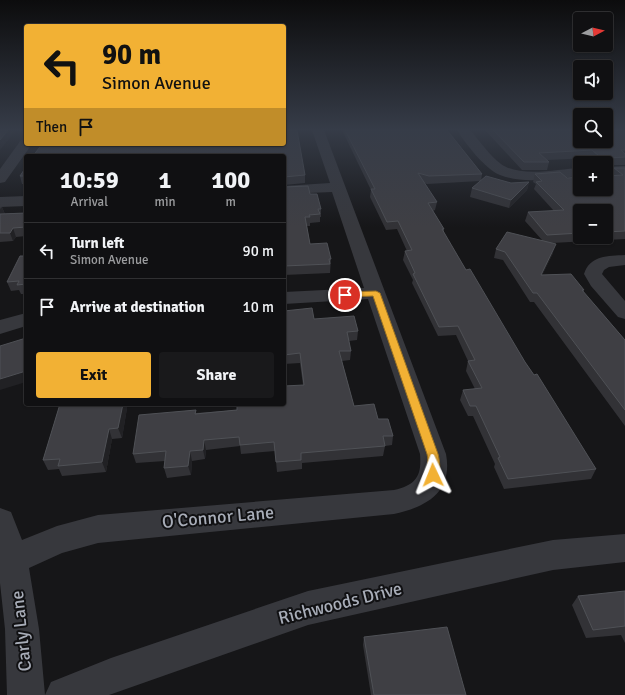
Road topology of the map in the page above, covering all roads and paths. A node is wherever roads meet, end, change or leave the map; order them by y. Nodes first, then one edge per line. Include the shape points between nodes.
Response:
1 (12, 162) edge
2 (330, 162) edge
3 (492, 162) edge
4 (625, 170) edge
5 (613, 171) edge
6 (573, 172) edge
7 (0, 178) edge
8 (339, 187) junction
9 (286, 190) edge
10 (24, 201) edge
11 (0, 202) edge
12 (625, 260) edge
13 (376, 293) junction
14 (286, 298) edge
15 (625, 313) edge
16 (24, 321) edge
17 (0, 327) edge
18 (0, 521) edge
19 (625, 548) edge
20 (12, 560) junction
21 (26, 695) edge
22 (64, 695) edge

1 - 7 street
2 - 8 street
3 - 6 street via 509,173 526,175
4 - 5 street
8 - 9 street
8 - 13 street
10 - 11 street
12 - 15 street via 603,262 594,269 593,274
13 - 14 street
13 - 20 street, O'Connor Lane via 434,461 433,475 426,487 416,496 394,502 98,528 57,540
16 - 17 street
18 - 20 street, Carly Lane
19 - 22 street, Richwoods Drive via 553,555 308,608 111,676
20 - 21 street, Carly Lane via 22,620

